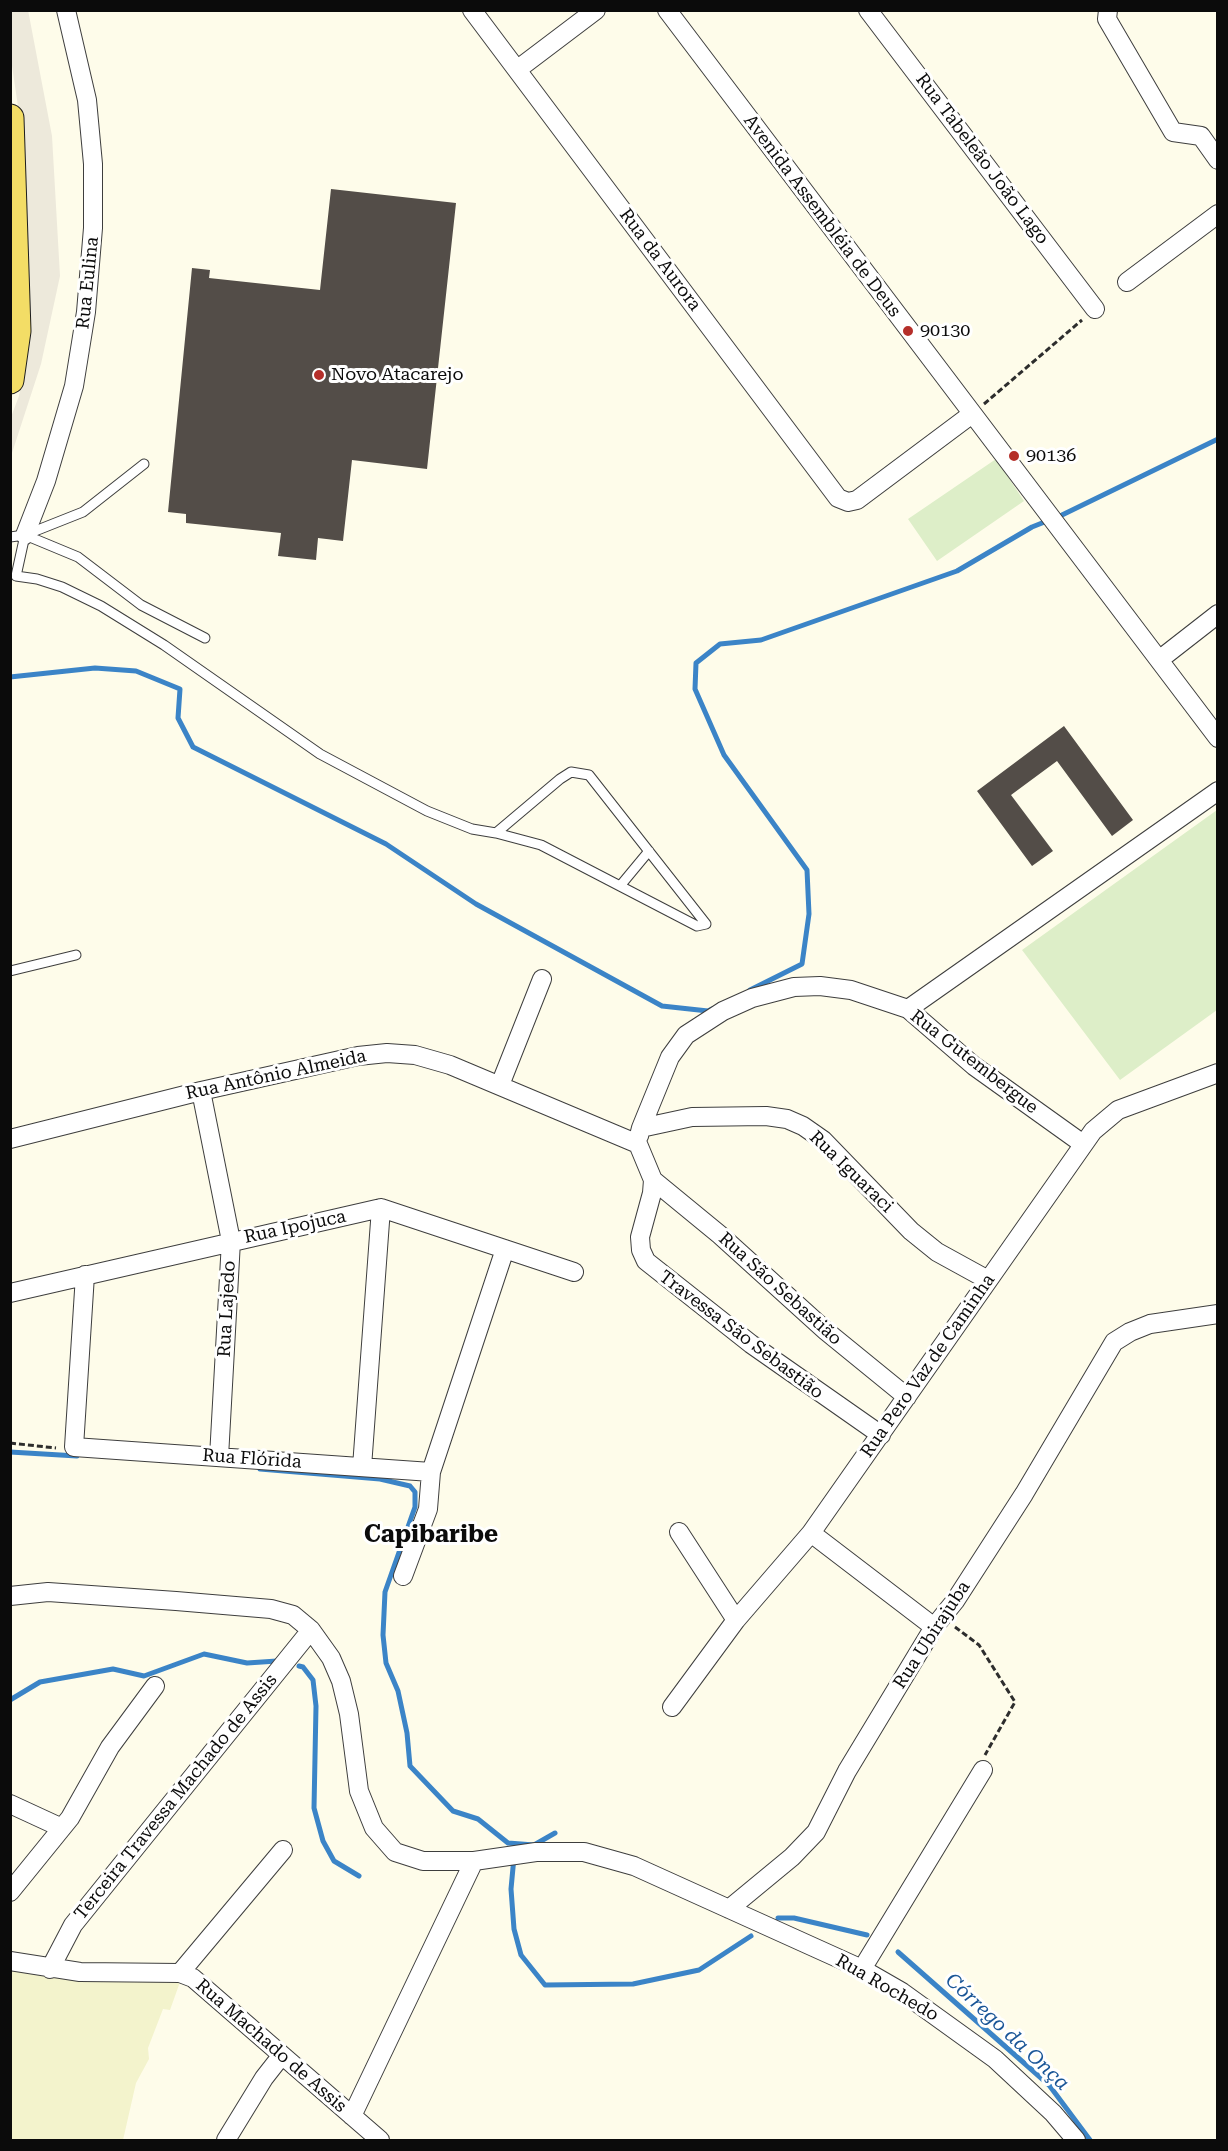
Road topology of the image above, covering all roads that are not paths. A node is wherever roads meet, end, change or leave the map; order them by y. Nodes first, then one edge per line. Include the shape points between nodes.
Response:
1 (66, 10) edge
2 (472, 10) edge
3 (596, 10) edge
4 (667, 10) edge
5 (868, 10) edge
6 (1108, 10) edge
7 (518, 69) junction
8 (10, 118) edge
9 (1218, 160) edge
10 (1218, 214) edge
11 (1127, 282) dead end
12 (1095, 309) road end
13 (10, 381) edge
14 (972, 414) junction
15 (144, 464) dead end
16 (18, 536) edge
17 (1218, 614) edge
18 (205, 638) dead end
19 (1159, 660) junction
20 (1218, 738) edge
21 (1218, 791) edge
22 (496, 833) junction
23 (649, 851) junction
24 (620, 886) junction
25 (76, 955) dead end
26 (10, 971) edge
27 (542, 979) dead end
28 (908, 1009) junction
29 (1218, 1073) edge
30 (500, 1085) junction
31 (201, 1091) junction
32 (639, 1136) junction
33 (10, 1138) edge
34 (1083, 1144) junction
35 (653, 1180) junction
36 (381, 1208) junction
37 (231, 1240) junction
38 (505, 1249) junction
39 (574, 1272) dead end
40 (85, 1275) junction
41 (988, 1280) junction
42 (10, 1293) edge
43 (1218, 1314) edge
44 (907, 1397) junction
45 (881, 1435) junction
46 (219, 1457) junction
47 (362, 1467) junction
48 (431, 1472) junction
49 (679, 1533) dead end
50 (811, 1533) junction
51 (403, 1576) dead end
52 (10, 1596) edge
53 (736, 1620) junction
54 (938, 1622) junction
55 (311, 1630) junction
56 (155, 1686) dead end
57 (672, 1707) dead end
58 (982, 1770) road end
59 (10, 1804) edge
60 (62, 1828) junction
61 (283, 1850) dead end
62 (474, 1862) junction
63 (10, 1892) edge
64 (729, 1909) junction
65 (10, 1961) edge
66 (50, 1969) junction
67 (862, 1969) junction
68 (180, 1973) junction
69 (282, 2055) junction
70 (352, 2116) junction
71 (226, 2140) edge
72 (380, 2140) edge
73 (1076, 2140) edge

1 - 16 street, Rua Eulina via 87,99 93,164 93,228 86,312 74,386 46,481
2 - 7 street, Rua da Aurora
3 - 7 street
4 - 14 street, Avenida Assembléia de Deus
5 - 12 street, Rua Tabeleão João Lago
6 - 9 street via 1107,19 1173,132 1201,136
7 - 14 street, Rua da Aurora via 832,492 842,500 852,502 865,495
8 - 13 main road via 17,331
10 - 11 street
14 - 19 street, Avenida Assembléia de Deus
15 - 16 lane via 82,512
16 - 18 lane via 78,557 141,605
16 - 22 lane via 16,576 62,587 101,606 320,754 427,811 472,829
17 - 19 street
19 - 20 street
21 - 28 street
22 - 23 lane via 560,779 571,772 582,772 589,775
22 - 24 lane via 541,845
23 - 24 lane
23 - 24 lane via 706,924 696,926
25 - 26 lane
27 - 30 street
28 - 32 street, Rua Gutembergue via 851,990 808,986 774,991 723,1011 686,1035 678,1045 663,1072
28 - 34 street, Rua Gutembergue via 974,1066
29 - 34 street, Rua Pero Vaz de Caminha via 1118,1110 1099,1124
30 - 31 street, Rua Antônio Almeida via 415,1055 387,1053
30 - 32 street, Rua Antônio Almeida
31 - 33 street, Rua Antônio Almeida
31 - 37 street, Rua Lajedo
32 - 35 street
32 - 41 street, Rua Iguaraci via 692,1117 787,1119 823,1140 911,1231 937,1252
34 - 41 street, Rua Pero Vaz de Caminha
35 - 44 street, Rua São Sebastião
35 - 45 street, Travessa São Sebastião via 640,1238 646,1261 751,1344
36 - 37 street, Rua Ipojuca
36 - 38 street
36 - 47 street
37 - 40 street, Rua Ipojuca
37 - 46 street, Rua Lajedo
38 - 39 street
38 - 48 street
40 - 42 street, Rua Ipojuca
40 - 46 street, Rua Flórida via 74,1447
41 - 44 street, Rua Pero Vaz de Caminha
43 - 54 street, Rua Ubirajuba via 1150,1324 1114,1342 1024,1494
44 - 45 street, Rua Pero Vaz de Caminha
45 - 50 street, Rua Pero Vaz de Caminha
46 - 47 street, Rua Flórida
47 - 48 street, Rua Flórida
48 - 51 street via 428,1509
49 - 53 street
50 - 53 street, Rua Pero Vaz de Caminha
50 - 54 street
52 - 55 street, Rua Rochedo via 48,1592 271,1609 293,1615
53 - 57 street, Rua Pero Vaz de Caminha
54 - 64 street, Rua Ubirajuba via 847,1771 816,1832
55 - 62 street, Rua Rochedo via 331,1658 341,1682 359,1791 374,1828 395,1852 423,1861
55 - 66 street, Terceira Travessa Machado de Assis via 73,1924
56 - 60 street via 110,1747
58 - 67 street
59 - 60 street
60 - 63 street
61 - 68 street
62 - 64 street, Rua Rochedo via 526,1854 584,1852 634,1866
62 - 70 street
64 - 67 street, Rua Rochedo
65 - 66 street, Rua Machado de Assis
66 - 68 street, Rua Machado de Assis
67 - 73 street, Rua Rochedo via 902,1992 995,2059
68 - 69 street, Rua Machado de Assis via 205,1987
69 - 70 street, Rua Machado de Assis
69 - 71 street
70 - 72 street, Rua Machado de Assis

